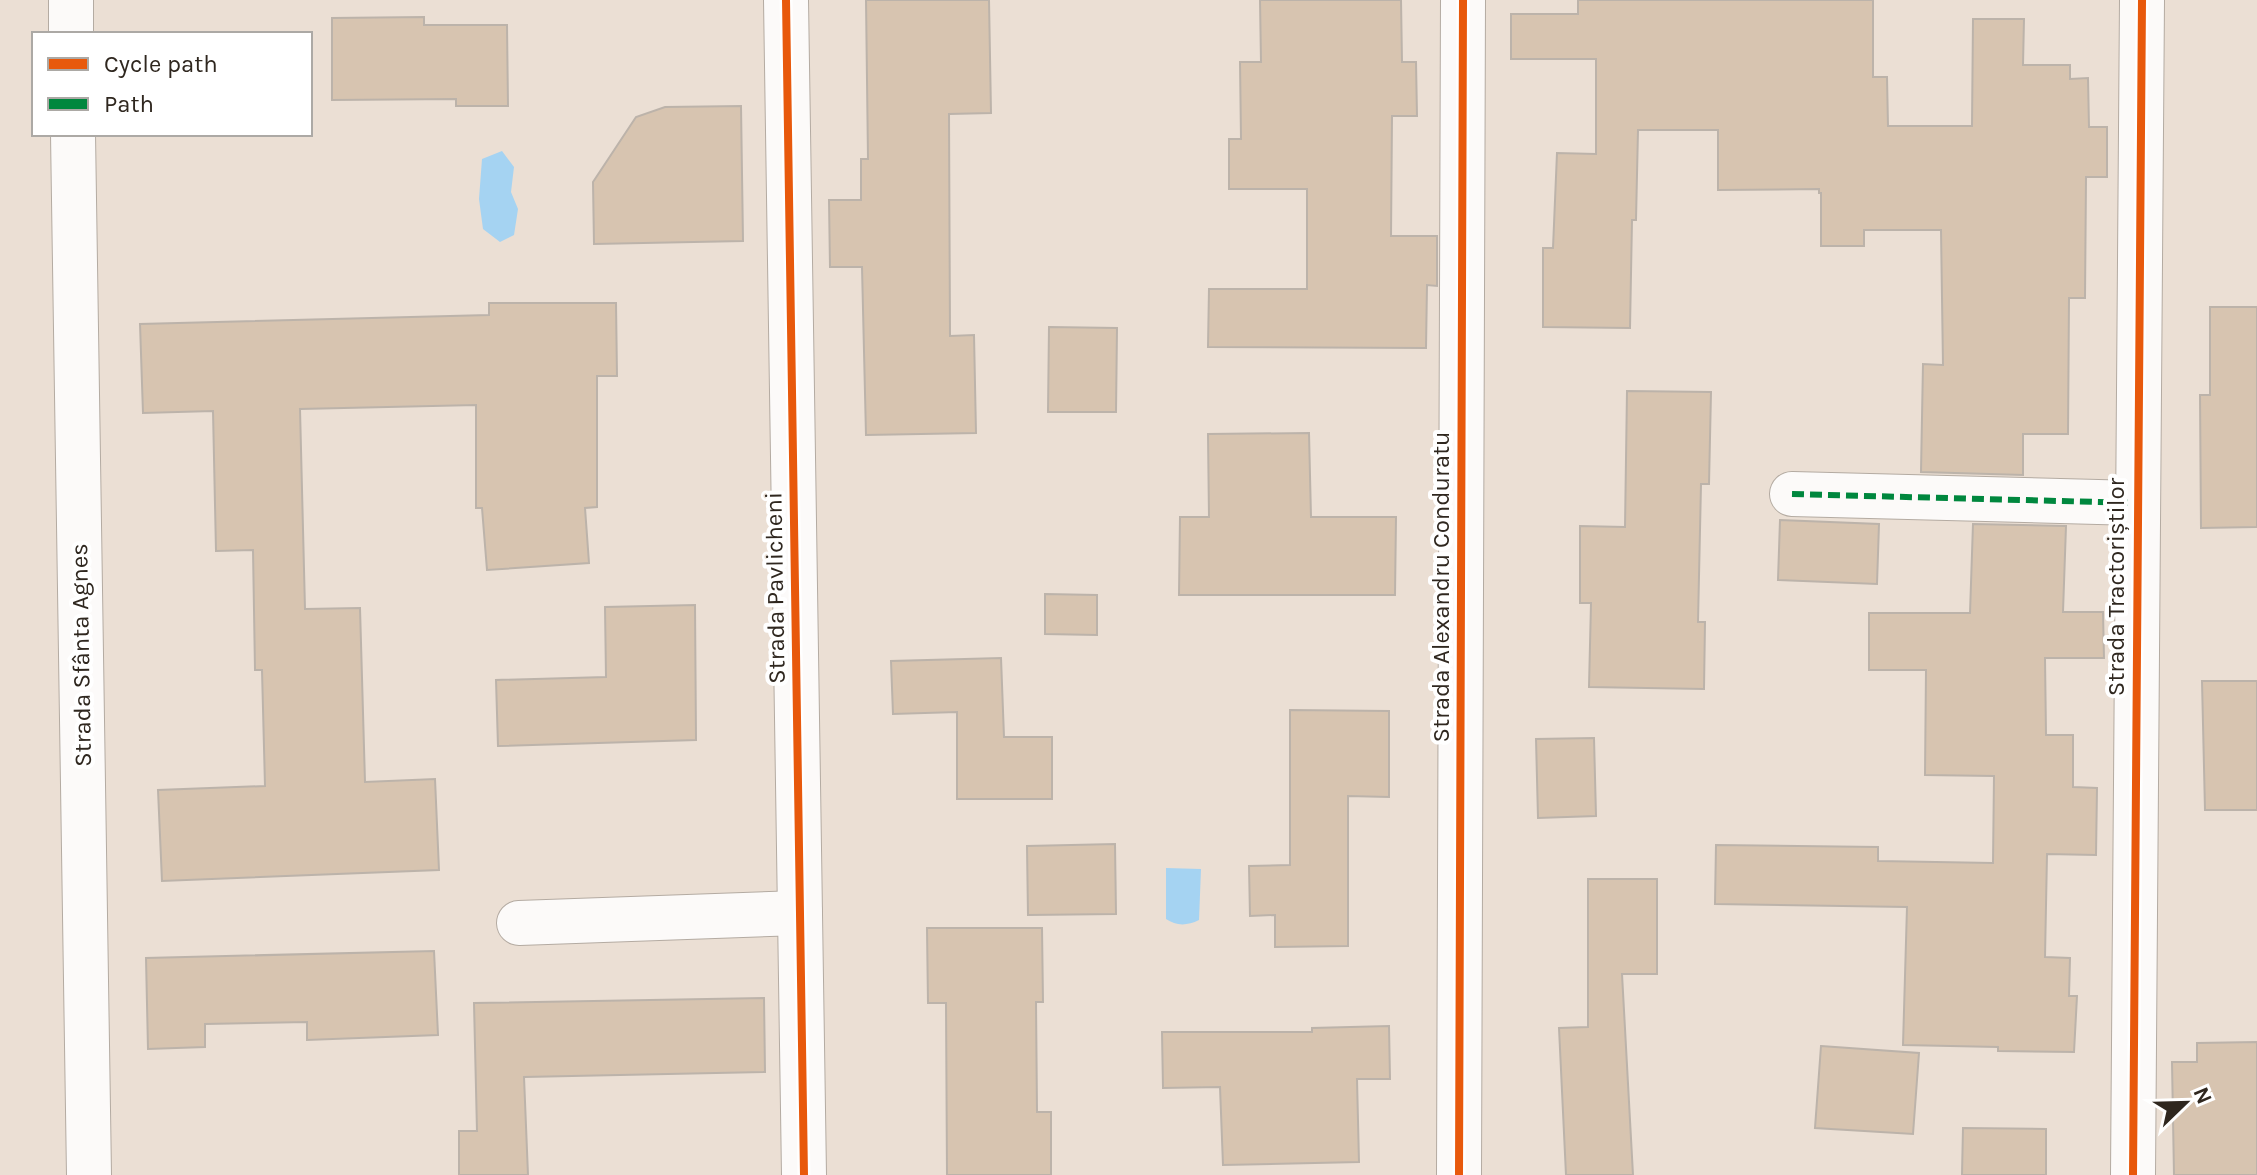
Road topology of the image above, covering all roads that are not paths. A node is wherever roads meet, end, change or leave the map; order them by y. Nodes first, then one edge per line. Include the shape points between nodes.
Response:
1 (71, 0) edge
2 (786, 0) edge
3 (1463, 0) edge
4 (2142, 0) edge
5 (71, 32) edge
6 (73, 136) edge
7 (1792, 494) dead end
8 (2136, 503) junction
9 (800, 913) junction
10 (519, 923) dead end
11 (89, 1175) edge
12 (804, 1175) edge
13 (1459, 1175) edge
14 (2133, 1175) edge

1 - 5 street
2 - 9 street, Strada Pavlicheni
3 - 13 street, Strada Alexandru Conduratu
4 - 8 street, Strada Tractoriștilor
6 - 11 street, Strada Sfânta Agnes
7 - 8 street
8 - 14 street, Strada Tractoriștilor
9 - 10 street
9 - 12 street, Strada Pavlicheni

